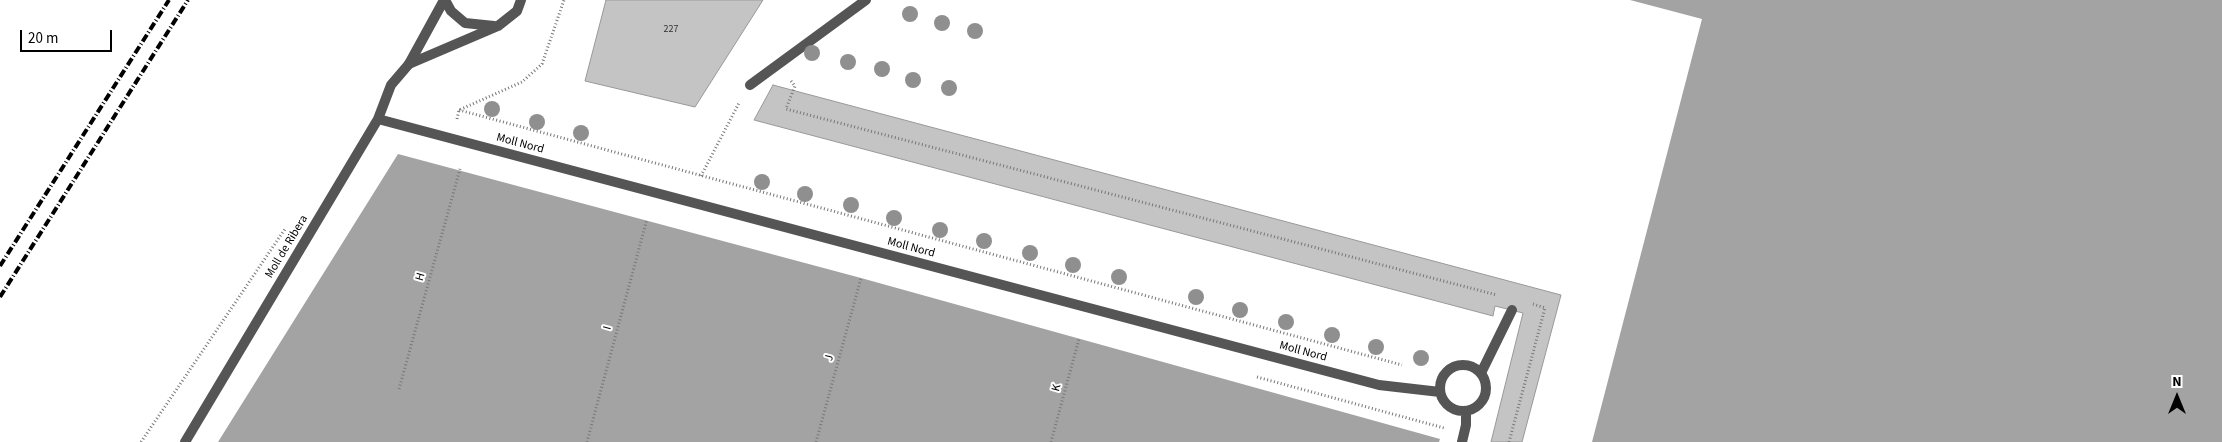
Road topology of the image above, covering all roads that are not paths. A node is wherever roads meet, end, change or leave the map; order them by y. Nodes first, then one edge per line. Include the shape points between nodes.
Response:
1 (444, 0) edge
2 (522, 0) edge
3 (866, 0) edge
4 (498, 26) junction
5 (409, 64) junction
6 (750, 85) road end
7 (378, 119) junction
8 (1512, 310) dead end
9 (1481, 373) junction
10 (1440, 392) junction
11 (1466, 411) junction
12 (185, 442) edge
13 (1462, 442) edge

1 - 4 street via 465,23
1 - 5 street
2 - 4 street via 517,11
3 - 6 street
4 - 5 street
5 - 7 street, Moll de Ribera via 391,85
7 - 10 street, Moll Nord via 1369,383
7 - 12 street, Moll de Ribera
8 - 9 street
9 - 10 street via 1468,365 1454,366 1443,375
9 - 11 street via 1486,386 1485,396 1479,405
10 - 11 street via 1449,407
11 - 13 street

